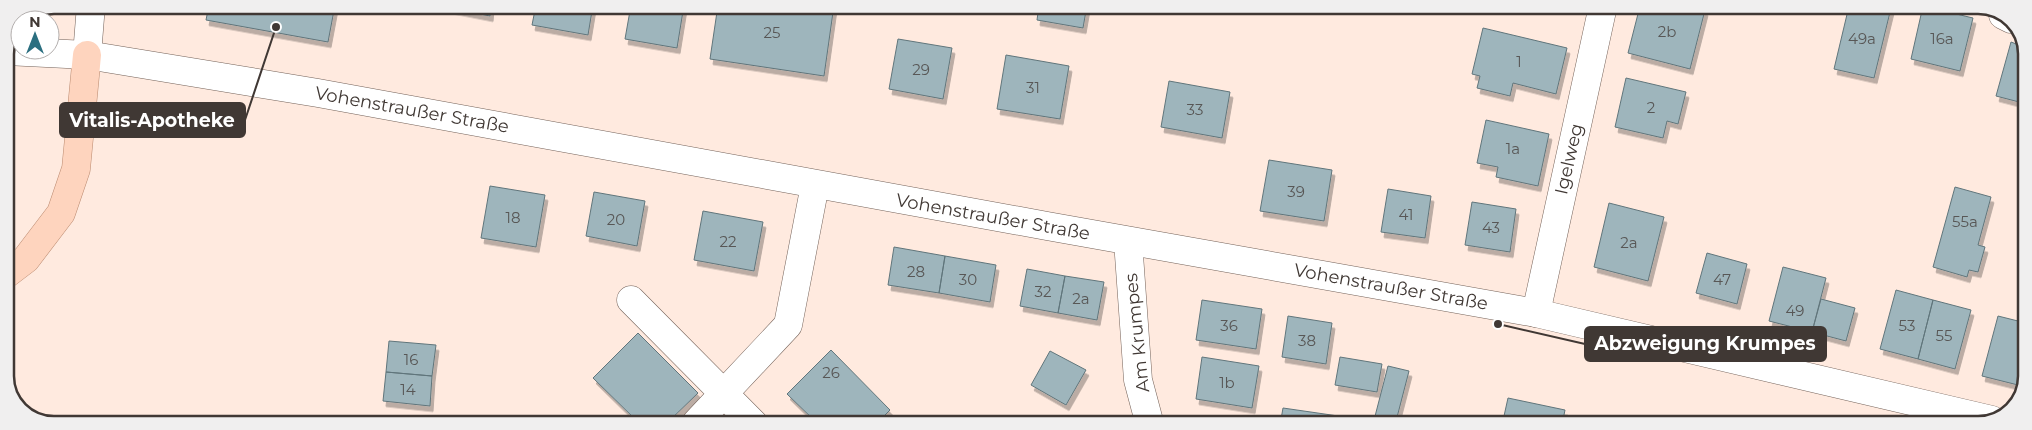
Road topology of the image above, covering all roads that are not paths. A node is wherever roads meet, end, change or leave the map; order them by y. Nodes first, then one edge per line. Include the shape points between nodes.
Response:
1 (90, 14) edge
2 (1601, 14) edge
3 (14, 51) edge
4 (87, 55) junction
5 (815, 185) junction
6 (1128, 241) junction
7 (14, 268) edge
8 (631, 300) dead end
9 (1536, 313) junction
10 (723, 393) junction
11 (702, 416) edge
12 (746, 416) edge
13 (1148, 416) edge
14 (1975, 416) edge

1 - 4 main road
2 - 9 main road, Igelweg
3 - 4 main road, Vohenstraußer Straße
4 - 5 main road, Vohenstraußer Straße via 318,93
4 - 7 main road via 76,170 61,213 26,259
5 - 6 main road, Vohenstraußer Straße
5 - 10 main road via 788,325
6 - 9 main road, Vohenstraußer Straße
6 - 13 main road, Am Krumpes via 1138,380
8 - 10 main road
9 - 14 main road, Vohenstraußer Straße
10 - 11 main road
10 - 12 main road

